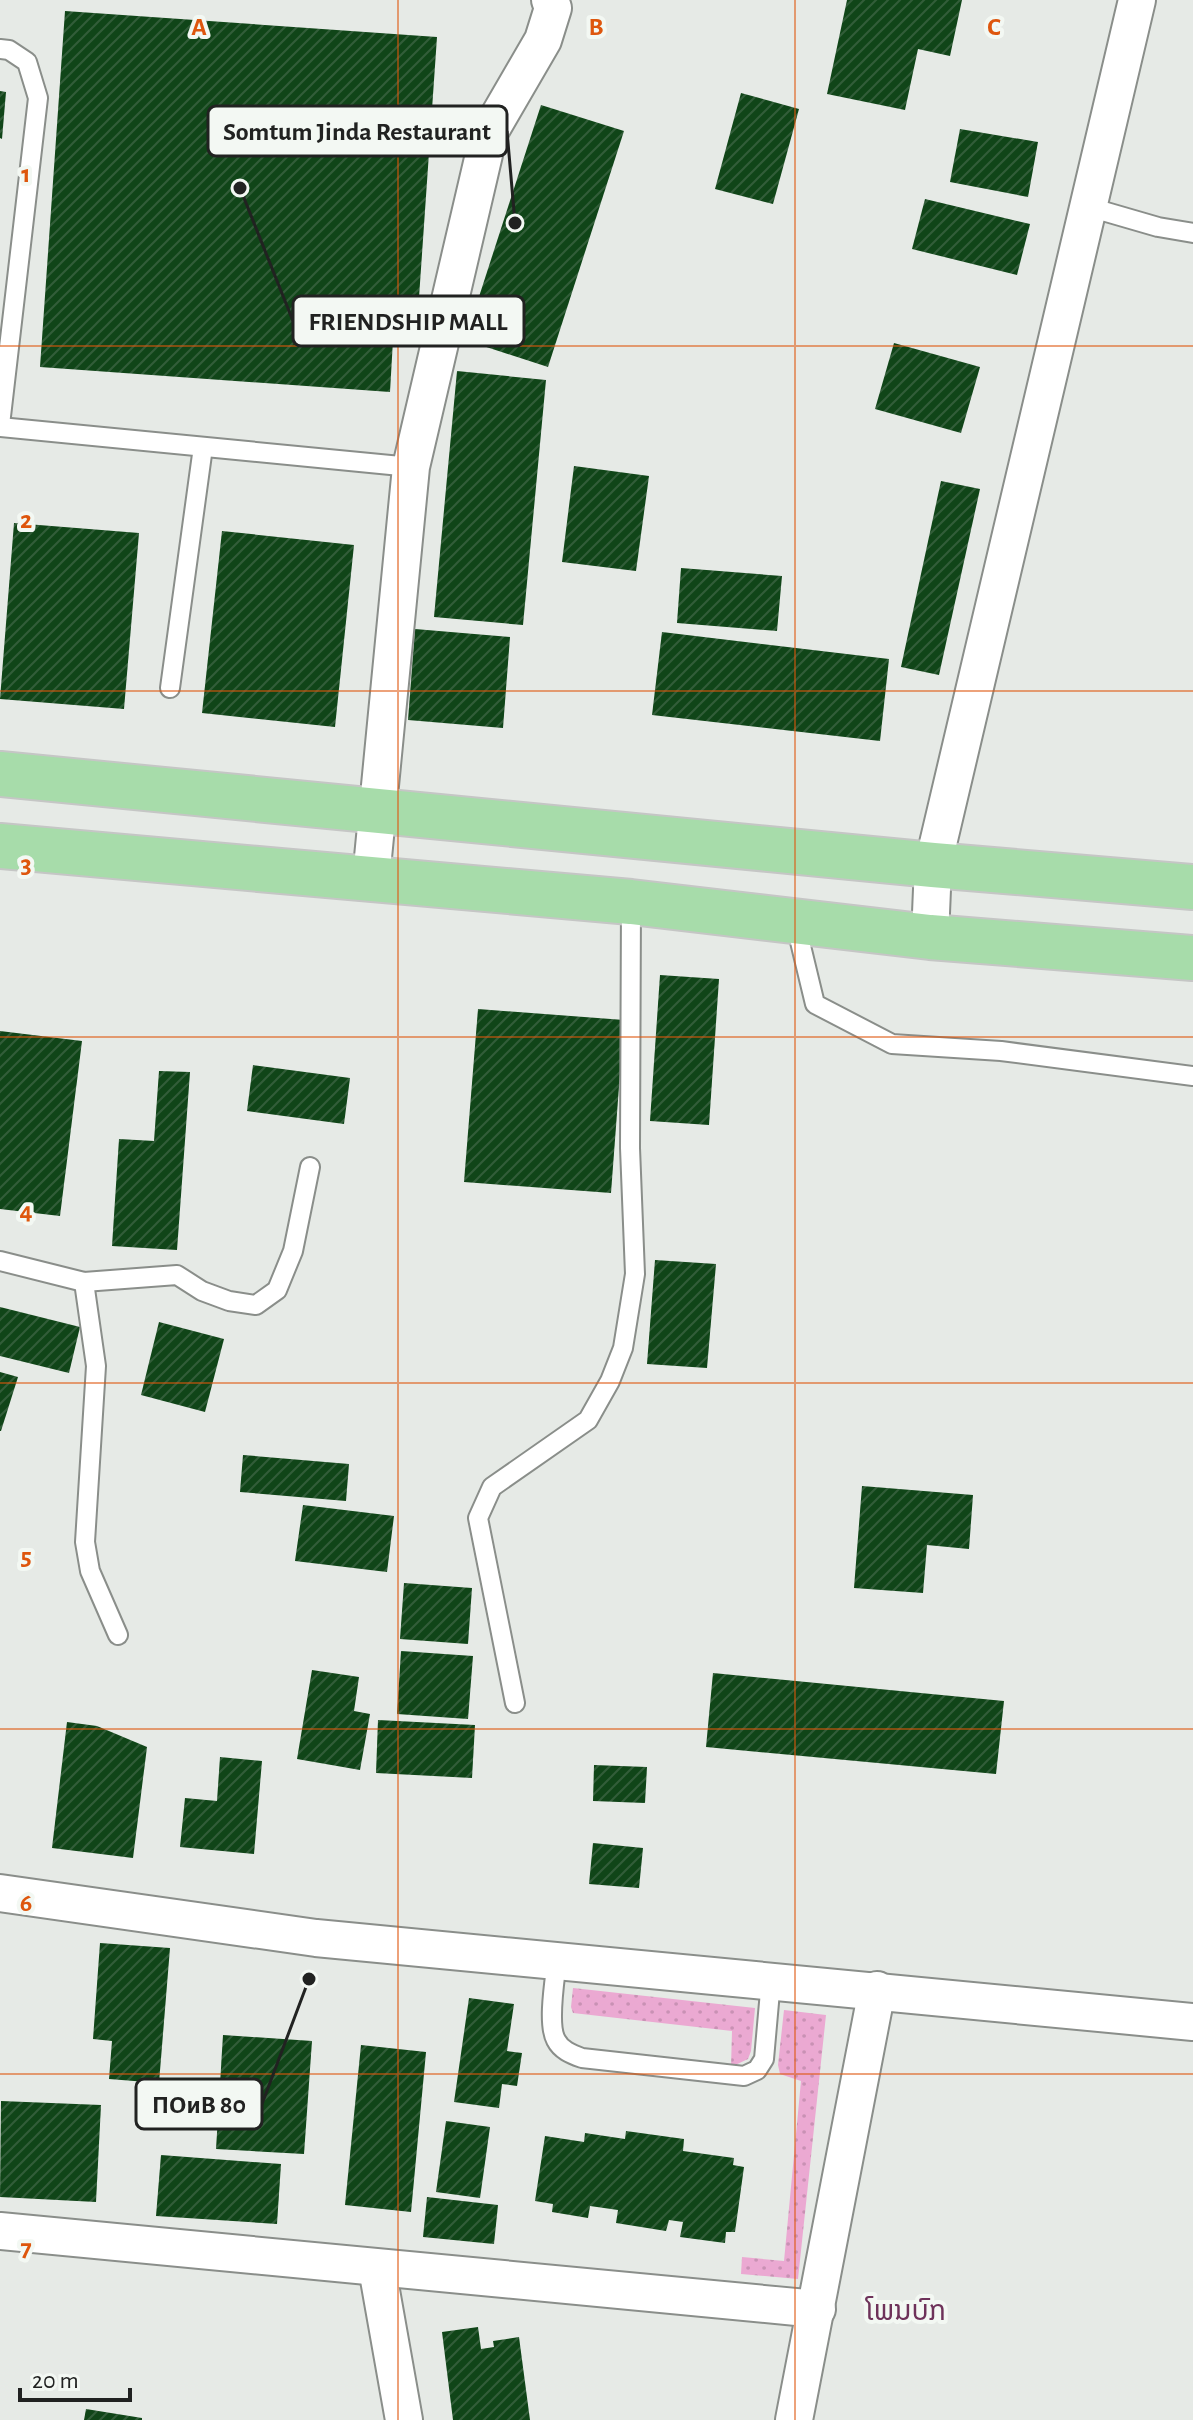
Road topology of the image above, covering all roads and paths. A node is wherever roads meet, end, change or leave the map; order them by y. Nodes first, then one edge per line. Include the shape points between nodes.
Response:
1 (550, 0) edge
2 (1137, 0) edge
3 (0, 49) edge
4 (1089, 207) junction
5 (1193, 233) edge
6 (0, 426) edge
7 (203, 447) junction
8 (411, 467) junction
9 (170, 688) dead end
10 (0, 774) edge
11 (378, 809) junction
12 (0, 846) edge
13 (933, 865) junction
14 (371, 878) junction
15 (1193, 887) edge
16 (631, 902) junction
17 (795, 921) junction
18 (930, 937) junction
19 (1193, 958) edge
20 (1193, 1076) edge
21 (310, 1167) dead end
22 (0, 1261) edge
23 (84, 1282) junction
24 (118, 1635) dead end
25 (515, 1703) dead end
26 (0, 1893) edge
27 (557, 1960) junction
28 (771, 1980) junction
29 (877, 1990) junction
30 (1193, 2022) edge
31 (0, 2231) edge
32 (377, 2268) junction
33 (817, 2309) junction
34 (404, 2420) edge
35 (794, 2420) edge

1 - 8 street via 553,8 543,40 489,133
2 - 4 street
3 - 6 lane via 27,62 38,98
4 - 5 lane
4 - 13 street
6 - 7 lane
7 - 8 lane
7 - 9 lane
8 - 11 street
10 - 11 highway
11 - 13 highway
11 - 14 street
12 - 14 highway
13 - 15 highway
13 - 18 street
14 - 16 highway
16 - 17 highway
16 - 25 lane via 635,1274 623,1348 588,1420 492,1487 478,1518
17 - 18 highway
17 - 20 lane via 815,1004 892,1044 1001,1051
18 - 19 highway
21 - 23 lane via 293,1251 277,1290 256,1305 216,1296 177,1275
22 - 23 lane
23 - 24 lane via 96,1366 85,1542 90,1571
26 - 27 street via 316,1938
27 - 28 street
27 - 28 lane via 553,2026 567,2053 744,2076 764,2059
28 - 29 street
29 - 30 street
29 - 33 street
31 - 32 street
32 - 33 street
32 - 34 street
33 - 35 street

